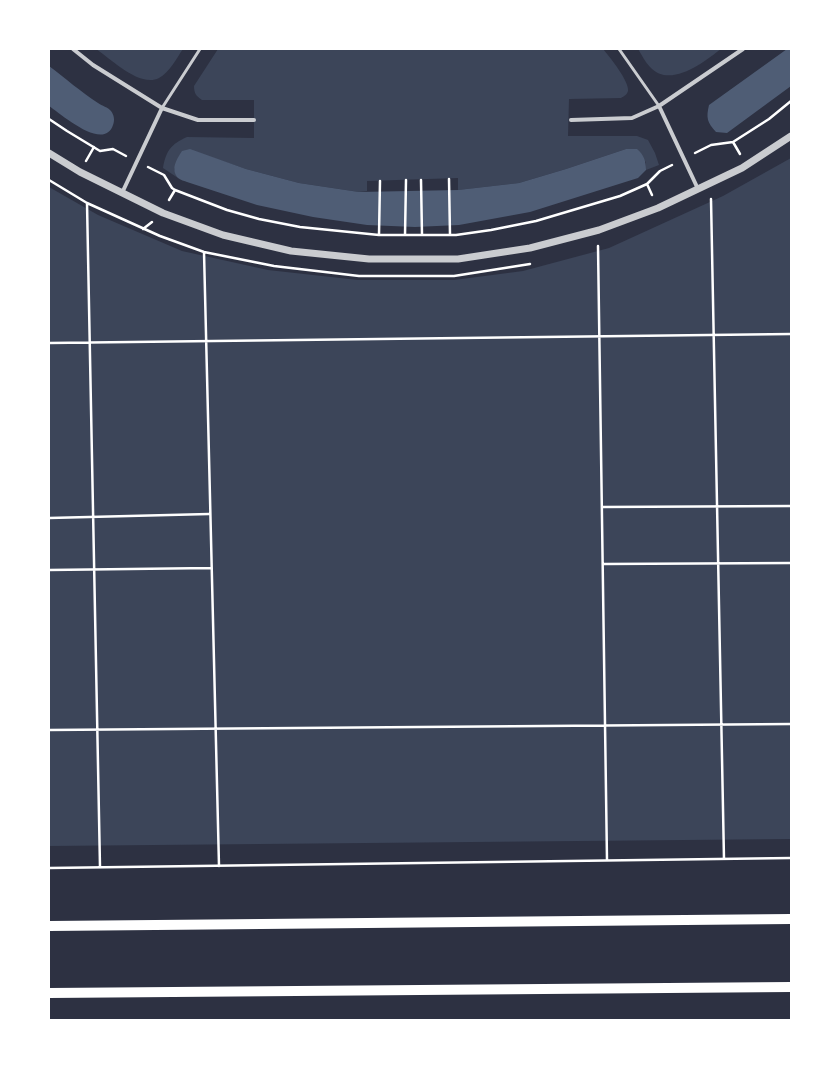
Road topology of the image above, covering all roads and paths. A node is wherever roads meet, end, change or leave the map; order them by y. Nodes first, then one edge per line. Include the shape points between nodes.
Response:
1 (73, 49) edge
2 (200, 49) edge
3 (619, 49) edge
4 (743, 49) edge
5 (791, 102) edge
6 (659, 106) junction
7 (162, 108) junction
8 (49, 119) edge
9 (254, 120) dead end
10 (571, 120) dead end
11 (791, 136) edge
12 (49, 153) edge
13 (684, 159) junction
14 (137, 161) junction
15 (449, 179) dead end
16 (49, 180) edge
17 (406, 180) dead end
18 (422, 180) dead end
19 (380, 181) dead end
20 (698, 189) junction
21 (121, 193) junction
22 (717, 195) dead end
23 (710, 199) junction
24 (87, 202) junction
25 (704, 202) dead end
26 (379, 235) junction
27 (405, 235) junction
28 (422, 235) junction
29 (450, 235) junction
30 (605, 244) dead end
31 (598, 246) junction
32 (591, 248) dead end
33 (204, 252) junction
34 (531, 264) dead end
35 (791, 334) edge
36 (713, 335) junction
37 (600, 336) junction
38 (206, 341) junction
39 (90, 342) junction
40 (49, 343) edge
41 (791, 506) edge
42 (603, 507) junction
43 (718, 507) junction
44 (209, 514) junction
45 (92, 517) junction
46 (49, 518) edge
47 (791, 563) edge
48 (603, 564) junction
49 (719, 564) junction
50 (211, 568) junction
51 (49, 570) edge
52 (93, 570) junction
53 (721, 724) junction
54 (791, 724) edge
55 (605, 725) junction
56 (216, 728) junction
57 (97, 729) junction
58 (49, 730) edge
59 (791, 858) edge
60 (724, 859) junction
61 (607, 860) junction
62 (219, 866) junction
63 (100, 867) junction
64 (49, 868) edge
65 (791, 919) edge
66 (49, 926) edge
67 (791, 987) edge
68 (49, 993) edge

1 - 7 street via 93,65
2 - 7 lane
3 - 6 lane
4 - 6 street
5 - 13 path via 733,142 711,145
6 - 10 street via 632,118
6 - 13 street
7 - 9 street via 198,120
7 - 14 street
8 - 14 path via 100,150 113,150
11 - 20 street via 742,168
12 - 21 street
13 - 20 street
13 - 29 path via 660,171 647,184 620,196 528,222
14 - 21 street
14 - 26 path via 164,175 172,188 227,210 300,227
15 - 29 path
16 - 24 path
17 - 27 path
18 - 28 path
19 - 26 path
20 - 21 street via 658,208 599,230 530,248 458,259 369,259 291,251 222,235 163,213
22 - 23 path
23 - 25 path
23 - 36 path
24 - 33 path via 160,236
24 - 39 path
26 - 27 path
27 - 28 path
28 - 29 path
30 - 31 path
31 - 32 path
31 - 37 path
33 - 34 path via 274,266 359,276 454,276
33 - 38 path
35 - 36 path
36 - 37 path
36 - 43 path
37 - 38 path
37 - 42 path
38 - 39 path
38 - 44 path
39 - 40 path
39 - 45 path
41 - 43 path
42 - 43 path
42 - 48 path
43 - 49 path
44 - 45 path
44 - 50 path
45 - 46 path
45 - 52 path
47 - 49 path
48 - 49 path
48 - 55 path
49 - 53 path
50 - 52 path
50 - 56 path
51 - 52 path
52 - 57 path
53 - 54 path
53 - 55 path
53 - 60 path
55 - 56 path
55 - 61 path
56 - 57 path
56 - 62 path
57 - 58 path
57 - 63 path
59 - 60 path
60 - 61 path
61 - 62 path
62 - 63 path
63 - 64 path
65 - 66 main road
67 - 68 main road

